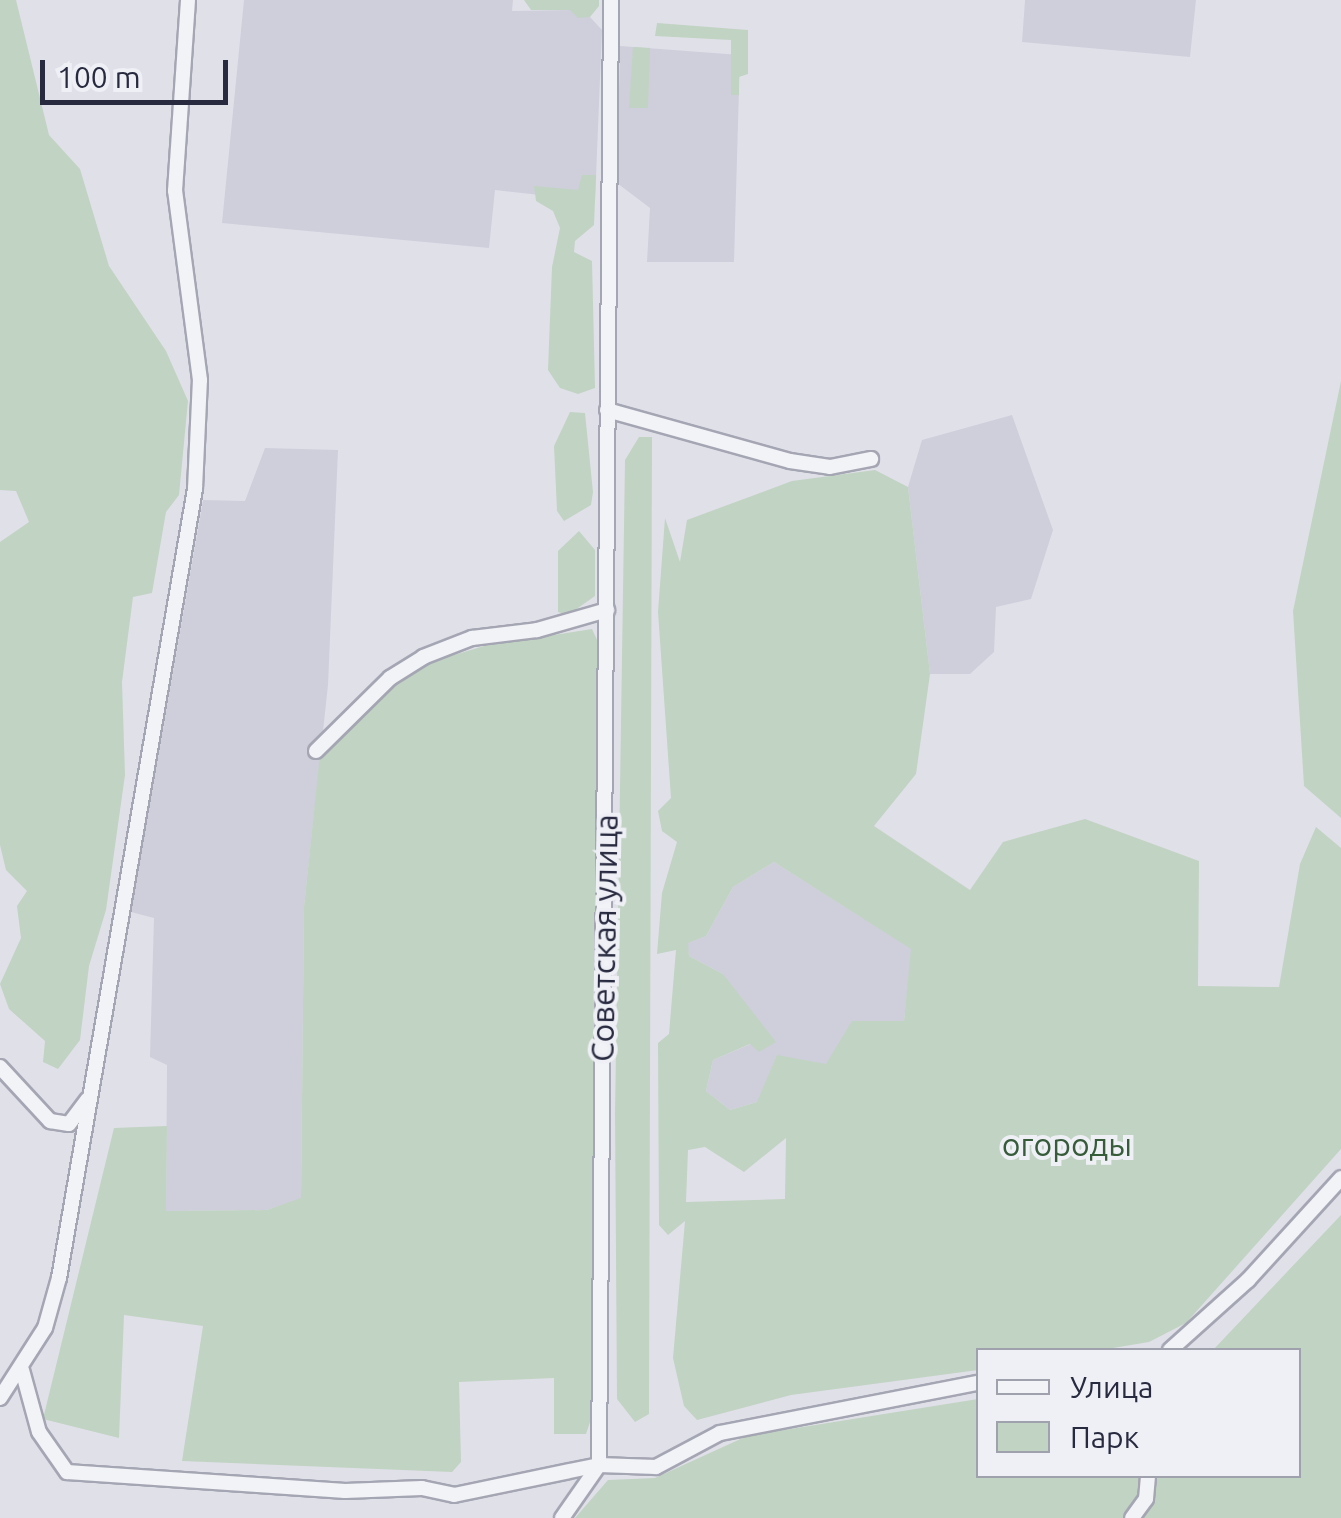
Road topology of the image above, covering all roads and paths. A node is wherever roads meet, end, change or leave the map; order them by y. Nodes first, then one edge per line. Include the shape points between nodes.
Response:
1 (188, 0) edge
2 (611, 0) edge
3 (607, 410) junction
4 (871, 459) dead end
5 (606, 610) junction
6 (316, 751) dead end
7 (0, 1067) edge
8 (92, 1094) junction
9 (1341, 1178) edge
10 (1172, 1348) edge
11 (22, 1370) junction
12 (976, 1384) edge
13 (0, 1398) edge
14 (599, 1465) junction
15 (1148, 1478) edge
16 (562, 1518) edge
17 (1132, 1518) edge

1 - 8 street via 176,191 202,430
2 - 3 street, Советская улица
3 - 4 street via 790,461 830,467
3 - 5 street, Советская улица
5 - 6 street via 472,638 423,656 390,678
5 - 14 street, Советская улица
7 - 8 street via 50,1121 69,1124
8 - 11 street via 60,1278 45,1328
9 - 10 street via 1248,1280
11 - 13 street
11 - 14 street via 39,1432 68,1472 454,1494
12 - 14 street via 720,1432 656,1467
14 - 16 street
15 - 17 street via 1146,1499

